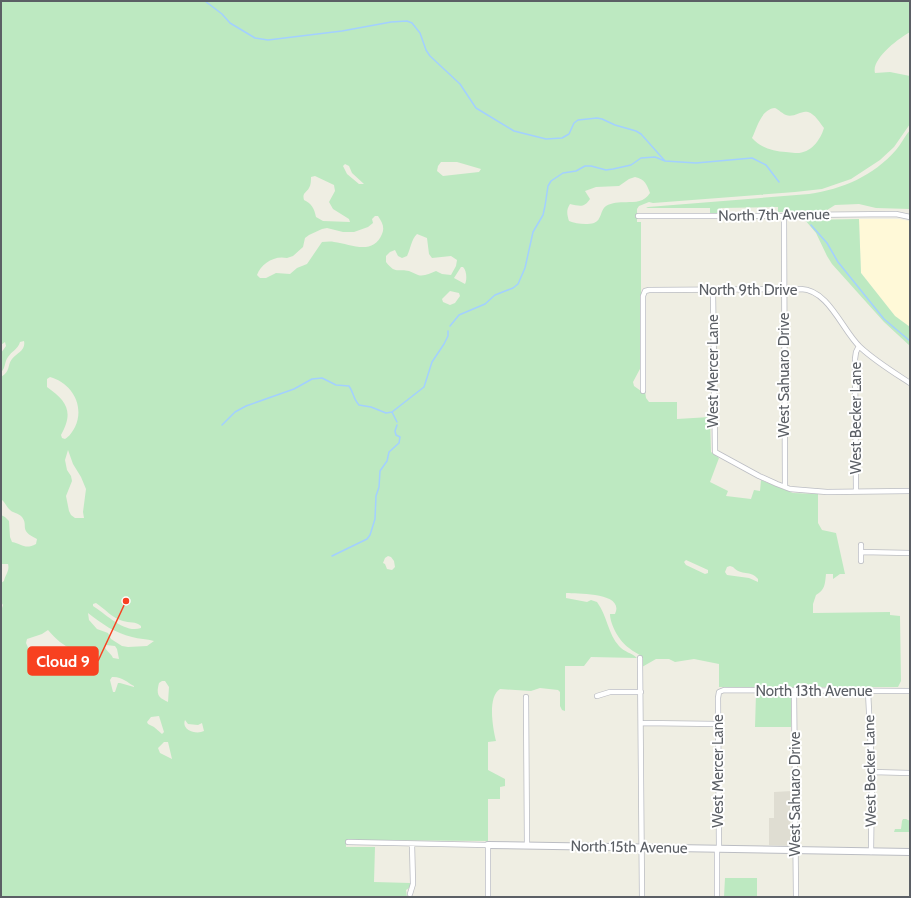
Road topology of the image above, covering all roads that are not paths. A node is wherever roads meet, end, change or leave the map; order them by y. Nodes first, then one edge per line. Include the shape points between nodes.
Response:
1 (638, 216) dead end
2 (784, 216) junction
3 (910, 217) edge
4 (713, 290) junction
5 (784, 290) junction
6 (859, 346) junction
7 (910, 383) edge
8 (643, 390) dead end
9 (784, 486) junction
10 (856, 491) junction
11 (910, 491) edge
12 (862, 545) dead end
13 (861, 552) junction
14 (910, 553) edge
15 (861, 561) dead end
16 (640, 658) dead end
17 (794, 691) junction
18 (868, 691) junction
19 (910, 691) edge
20 (641, 692) junction
21 (719, 692) joint
22 (597, 696) dead end
23 (526, 697) dead end
24 (642, 723) junction
25 (718, 724) junction
26 (872, 772) junction
27 (910, 773) edge
28 (348, 842) dead end
29 (412, 844) junction
30 (488, 845) junction
31 (527, 845) junction
32 (642, 848) junction
33 (718, 849) junction
34 (795, 850) junction
35 (872, 852) junction
36 (910, 852) edge
37 (410, 894) dead end
38 (488, 897) edge
39 (642, 897) edge
40 (717, 897) edge
41 (796, 897) edge

1 - 2 street, North 7th Avenue
2 - 3 street, North 7th Avenue via 896,214
2 - 5 street, West Sahuaro Drive
4 - 5 street, North 9th Drive
4 - 8 street, North 9th Drive via 645,291
4 - 9 street, West Mercer Lane via 715,452 759,476
5 - 6 street, North 9th Drive via 806,289 817,294
5 - 9 street, West Sahuaro Drive
6 - 7 street, North 9th Drive
6 - 10 street, West Becker Lane via 855,359
9 - 10 street via 813,492
10 - 11 street
12 - 13 street
13 - 14 street
13 - 15 street
16 - 20 street
17 - 18 street, North 13th Avenue
17 - 21 street, North 13th Avenue
17 - 34 street, West Sahuaro Drive
18 - 19 street, North 13th Avenue
18 - 26 street, West Becker Lane
20 - 22 street via 610,692
20 - 24 street
21 - 25 street, West Mercer Lane
23 - 31 street
24 - 25 street
24 - 32 street
25 - 33 street, West Mercer Lane
26 - 27 street
26 - 35 street, West Becker Lane
28 - 29 street, North 15th Avenue
29 - 30 street, North 15th Avenue
29 - 37 street via 413,884
30 - 31 street, North 15th Avenue
30 - 38 street
31 - 32 street, North 15th Avenue
32 - 33 street, North 15th Avenue
32 - 39 street
33 - 34 street, North 15th Avenue
33 - 40 street, West Mercer Lane
34 - 35 street, North 15th Avenue
34 - 41 street, West Sahuaro Drive
35 - 36 street, North 15th Avenue

